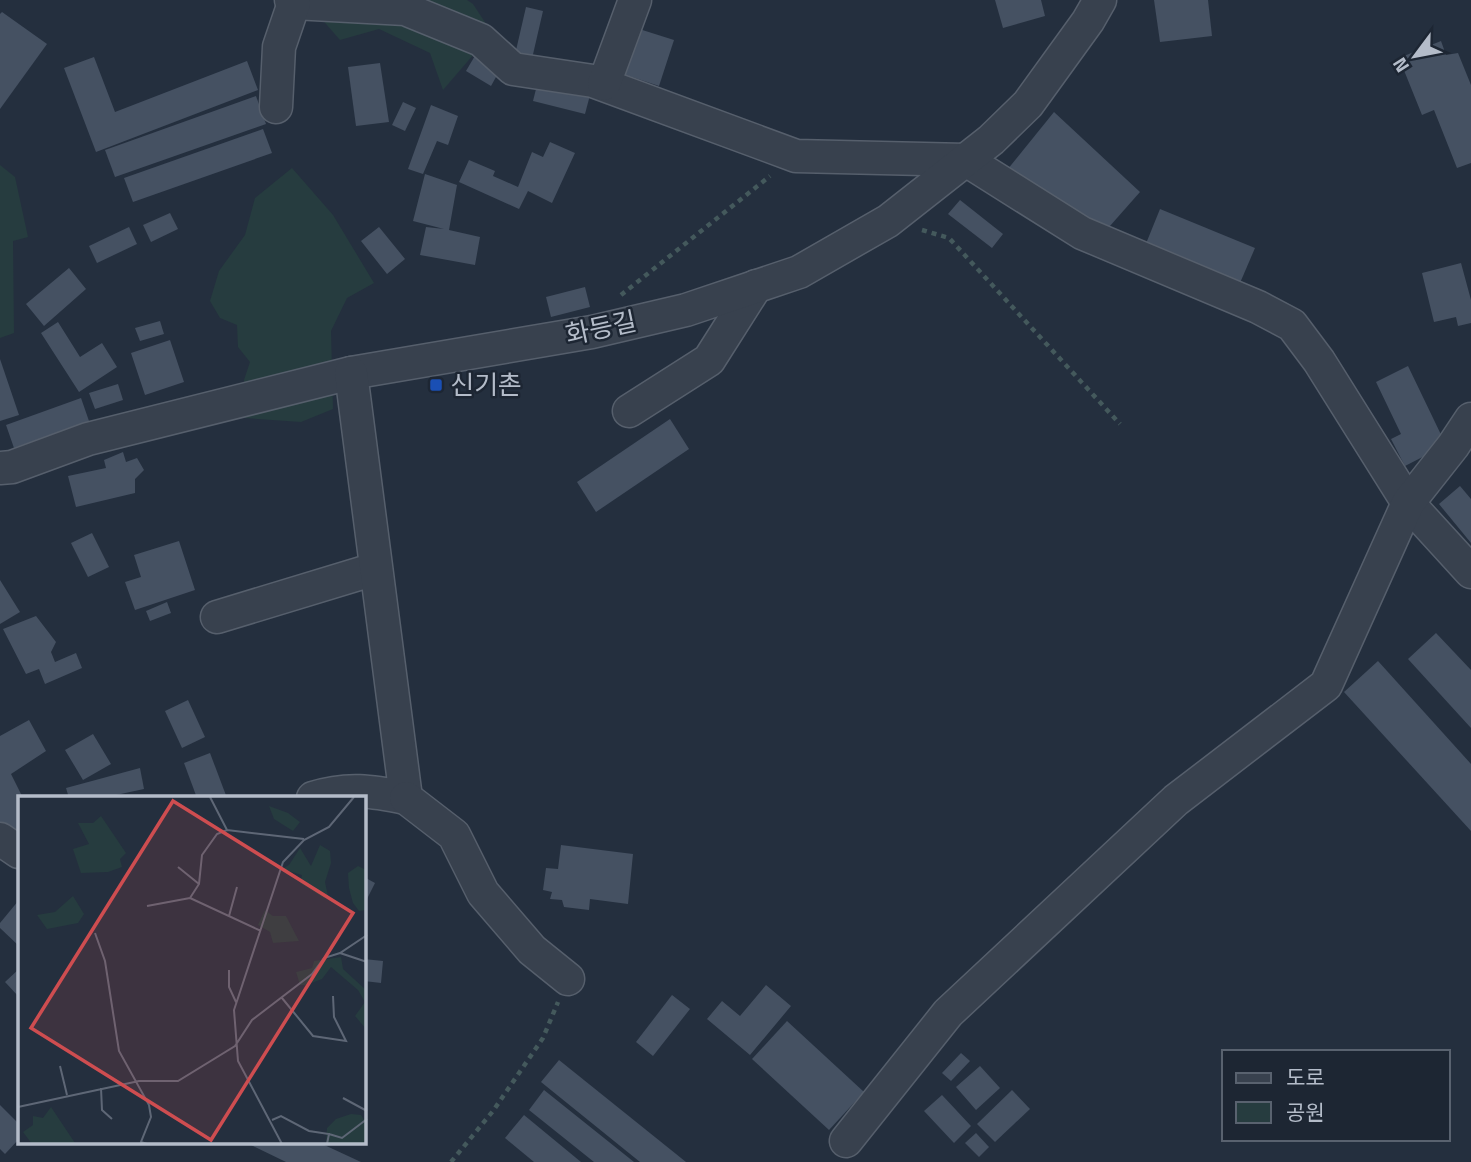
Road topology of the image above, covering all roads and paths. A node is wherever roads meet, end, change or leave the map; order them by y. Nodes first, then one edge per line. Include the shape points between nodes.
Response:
1 (635, 0) edge
2 (1100, 0) edge
3 (292, 2) edge
4 (604, 84) junction
5 (276, 107) dead end
6 (796, 156) junction
7 (966, 160) junction
8 (888, 221) junction
9 (756, 286) junction
10 (613, 303) dead end
11 (351, 373) junction
12 (629, 411) dead end
13 (1471, 419) edge
14 (1120, 424) dead end
15 (0, 468) edge
16 (1408, 503) junction
17 (375, 569) junction
18 (1471, 572) edge
19 (217, 617) dead end
20 (321, 796) edge
21 (406, 798) junction
22 (0, 839) edge
23 (18, 851) edge
24 (568, 979) joint
25 (846, 1142) dead end
26 (451, 1162) edge

1 - 4 street
2 - 7 street, 화등길 via 1028,104
3 - 4 street via 405,9 481,40 513,69
3 - 5 street via 279,47
4 - 6 street
6 - 7 street
6 - 10 path
7 - 8 street, 화등길
7 - 16 street via 1082,233 1292,325
8 - 9 street, 화등길 via 799,272
8 - 14 path via 949,238
9 - 11 street, 화등길 via 686,310 592,332
9 - 12 street via 709,360
11 - 15 street, 화등길 via 88,439
11 - 17 street
13 - 16 street
16 - 18 street
16 - 25 street via 1326,685 1176,800 948,1013
17 - 19 street
17 - 21 street
20 - 21 street via 368,790
21 - 24 street via 454,835 483,893 532,950
22 - 23 street
24 - 26 path via 543,1038

